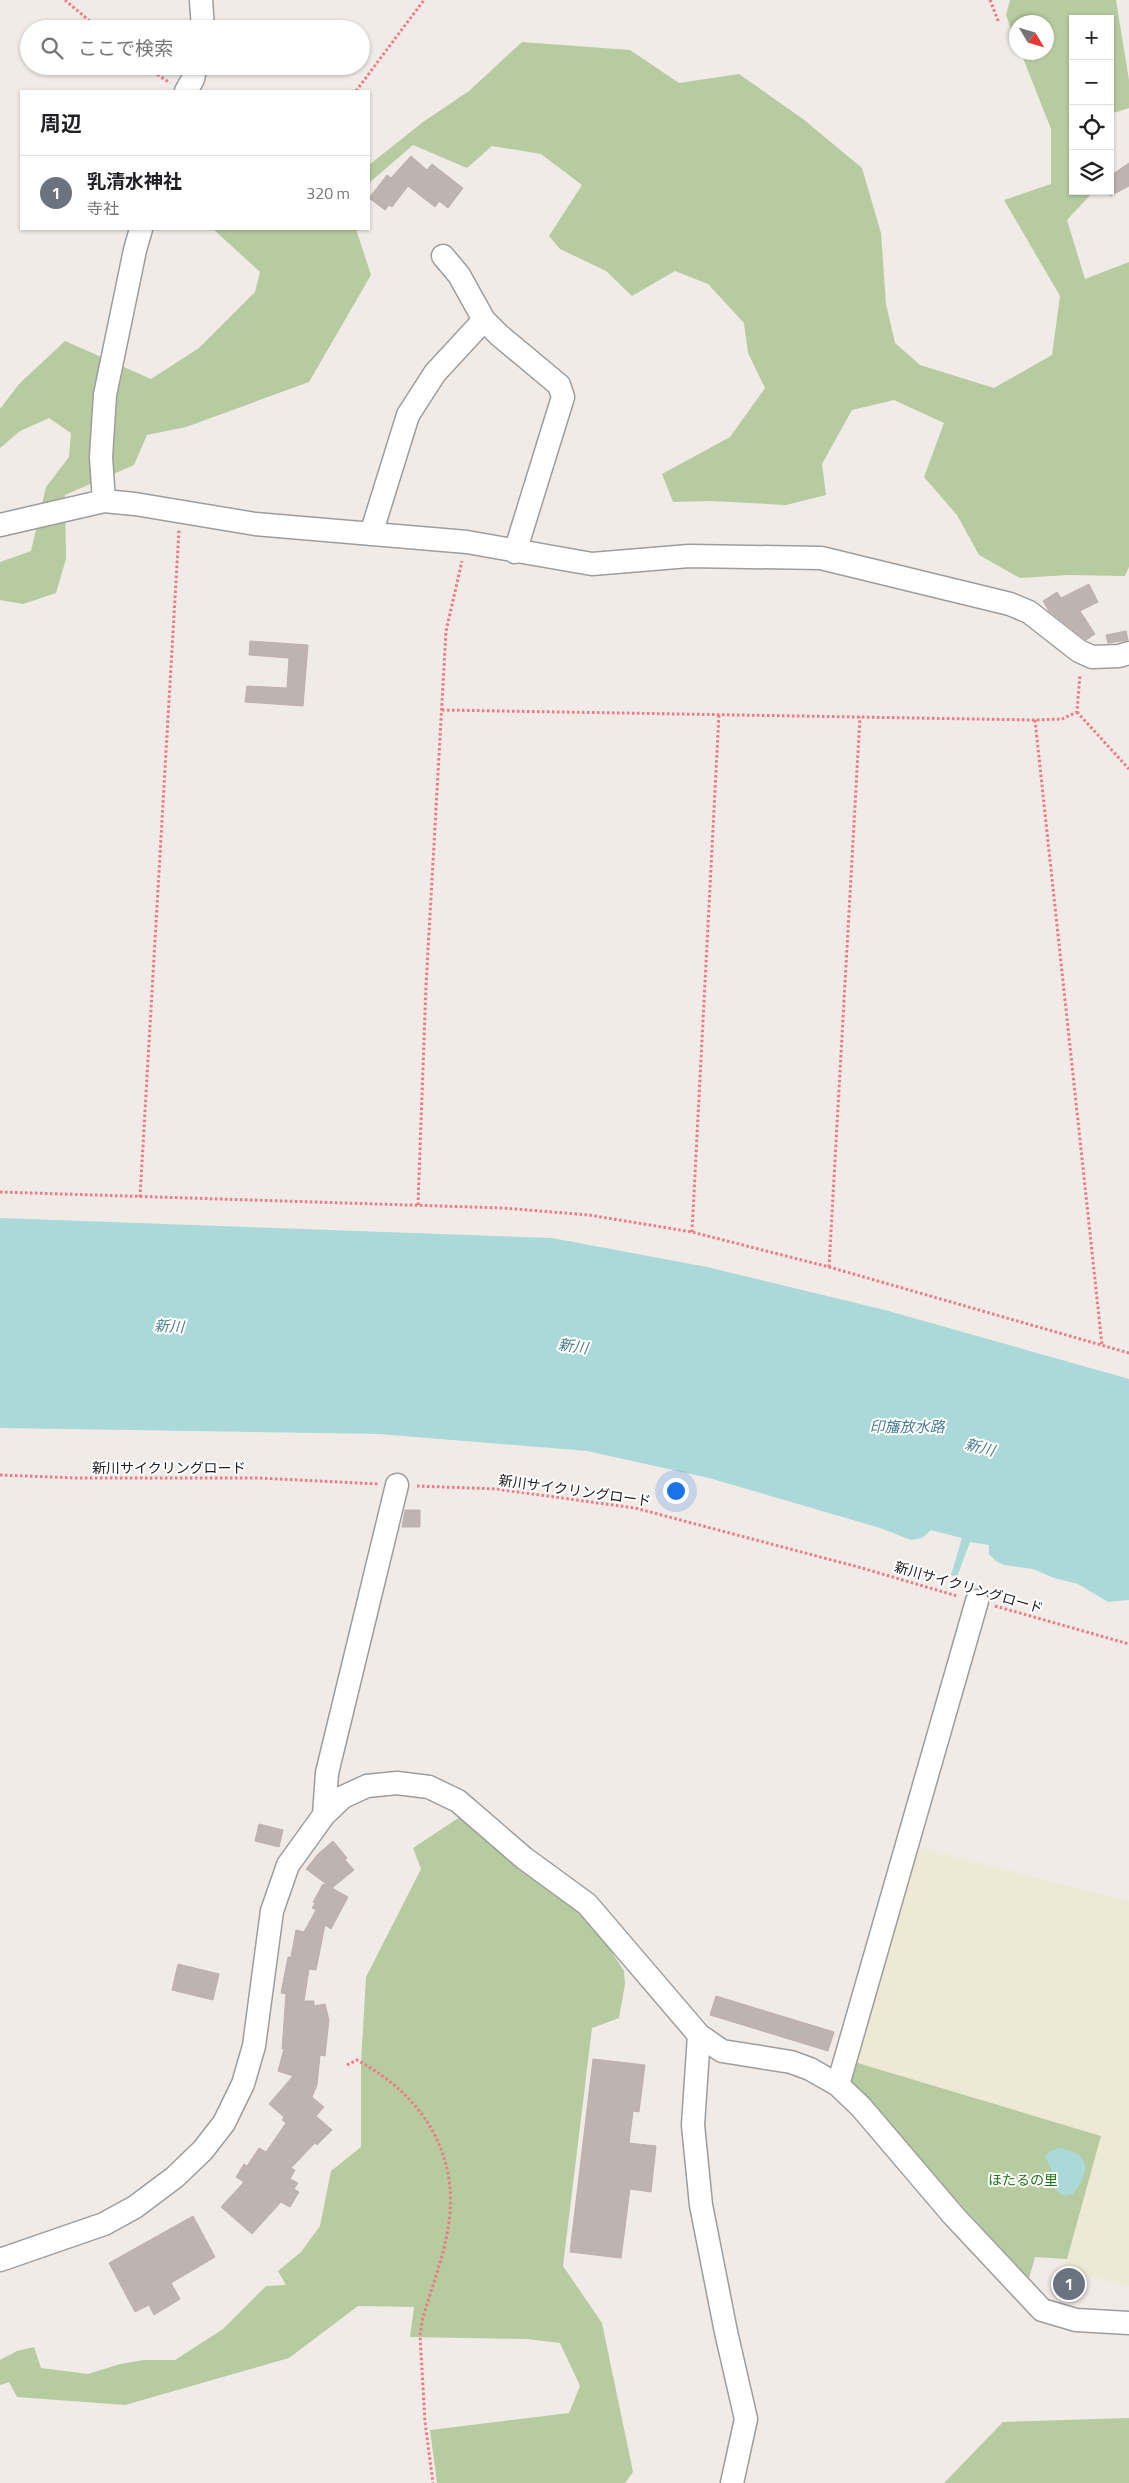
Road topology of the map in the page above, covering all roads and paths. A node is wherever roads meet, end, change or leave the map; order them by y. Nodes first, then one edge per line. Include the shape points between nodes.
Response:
1 (65, 0) edge
2 (201, 0) edge
3 (424, 0) edge
4 (990, 0) edge
5 (88, 20) edge
6 (202, 20) edge
7 (999, 23) dead end
8 (370, 72) edge
9 (159, 75) edge
10 (194, 75) edge
11 (368, 75) edge
12 (180, 89) edge
13 (357, 90) edge
14 (141, 230) edge
15 (443, 256) dead end
16 (484, 320) junction
17 (104, 501) junction
18 (180, 512) junction
19 (0, 525) edge
20 (371, 534) junction
21 (466, 542) junction
22 (515, 552) junction
23 (1082, 653) junction
24 (1129, 653) edge
25 (442, 710) junction
26 (1077, 712) junction
27 (718, 714) junction
28 (860, 717) junction
29 (1035, 720) junction
30 (1129, 769) edge
31 (0, 1192) edge
32 (140, 1198) junction
33 (418, 1205) junction
34 (692, 1232) junction
35 (829, 1266) junction
36 (1102, 1345) junction
37 (1129, 1353) edge
38 (0, 1475) edge
39 (397, 1485) junction
40 (977, 1601) junction
41 (1129, 1644) edge
42 (324, 1815) junction
43 (698, 2036) junction
44 (347, 2065) dead end
45 (838, 2085) junction
46 (0, 2260) edge
47 (1129, 2323) edge
48 (433, 2483) edge
49 (732, 2483) edge

1 - 5 path
2 - 6 street
3 - 8 path
4 - 7 path
9 - 12 path
10 - 12 street
11 - 13 path
14 - 17 street via 105,396 101,457
15 - 16 street via 459,275
16 - 20 street via 435,373 408,415
16 - 22 street via 559,385 563,398
17 - 18 street
17 - 19 street
18 - 20 street via 255,524
18 - 32 path
20 - 21 street
21 - 22 street
21 - 25 path via 446,631
22 - 23 street via 592,564 689,556 821,558 1010,604 1029,612
23 - 24 street via 1092,657
23 - 26 path
25 - 27 path
25 - 33 path via 426,986
26 - 29 path via 1062,718
26 - 30 path
27 - 28 path
27 - 34 path
28 - 29 path
28 - 35 path
29 - 36 path
31 - 32 path
32 - 33 path
33 - 34 path via 589,1215
34 - 35 path
35 - 36 path
36 - 37 path
38 - 39 path, 新川サイクリングロード via 259,1478
39 - 40 path, 新川サイクリングロード via 496,1490 635,1508
39 - 42 street via 327,1773
40 - 41 path, 新川サイクリングロード
40 - 45 street
42 - 43 street via 343,1797 367,1786 397,1783 428,1787 458,1801 524,1858 588,1904
42 - 46 street via 288,1865 272,1911 254,2046 243,2084 224,2123 204,2150 135,2207 104,2224
43 - 45 street via 722,2051 791,2062
43 - 49 street via 693,2125 702,2205 746,2419
44 - 48 path via 357,2060 370,2067 416,2105 438,2141 447,2173 449,2226 420,2335 425,2422
45 - 47 street via 1042,2310 1076,2320

